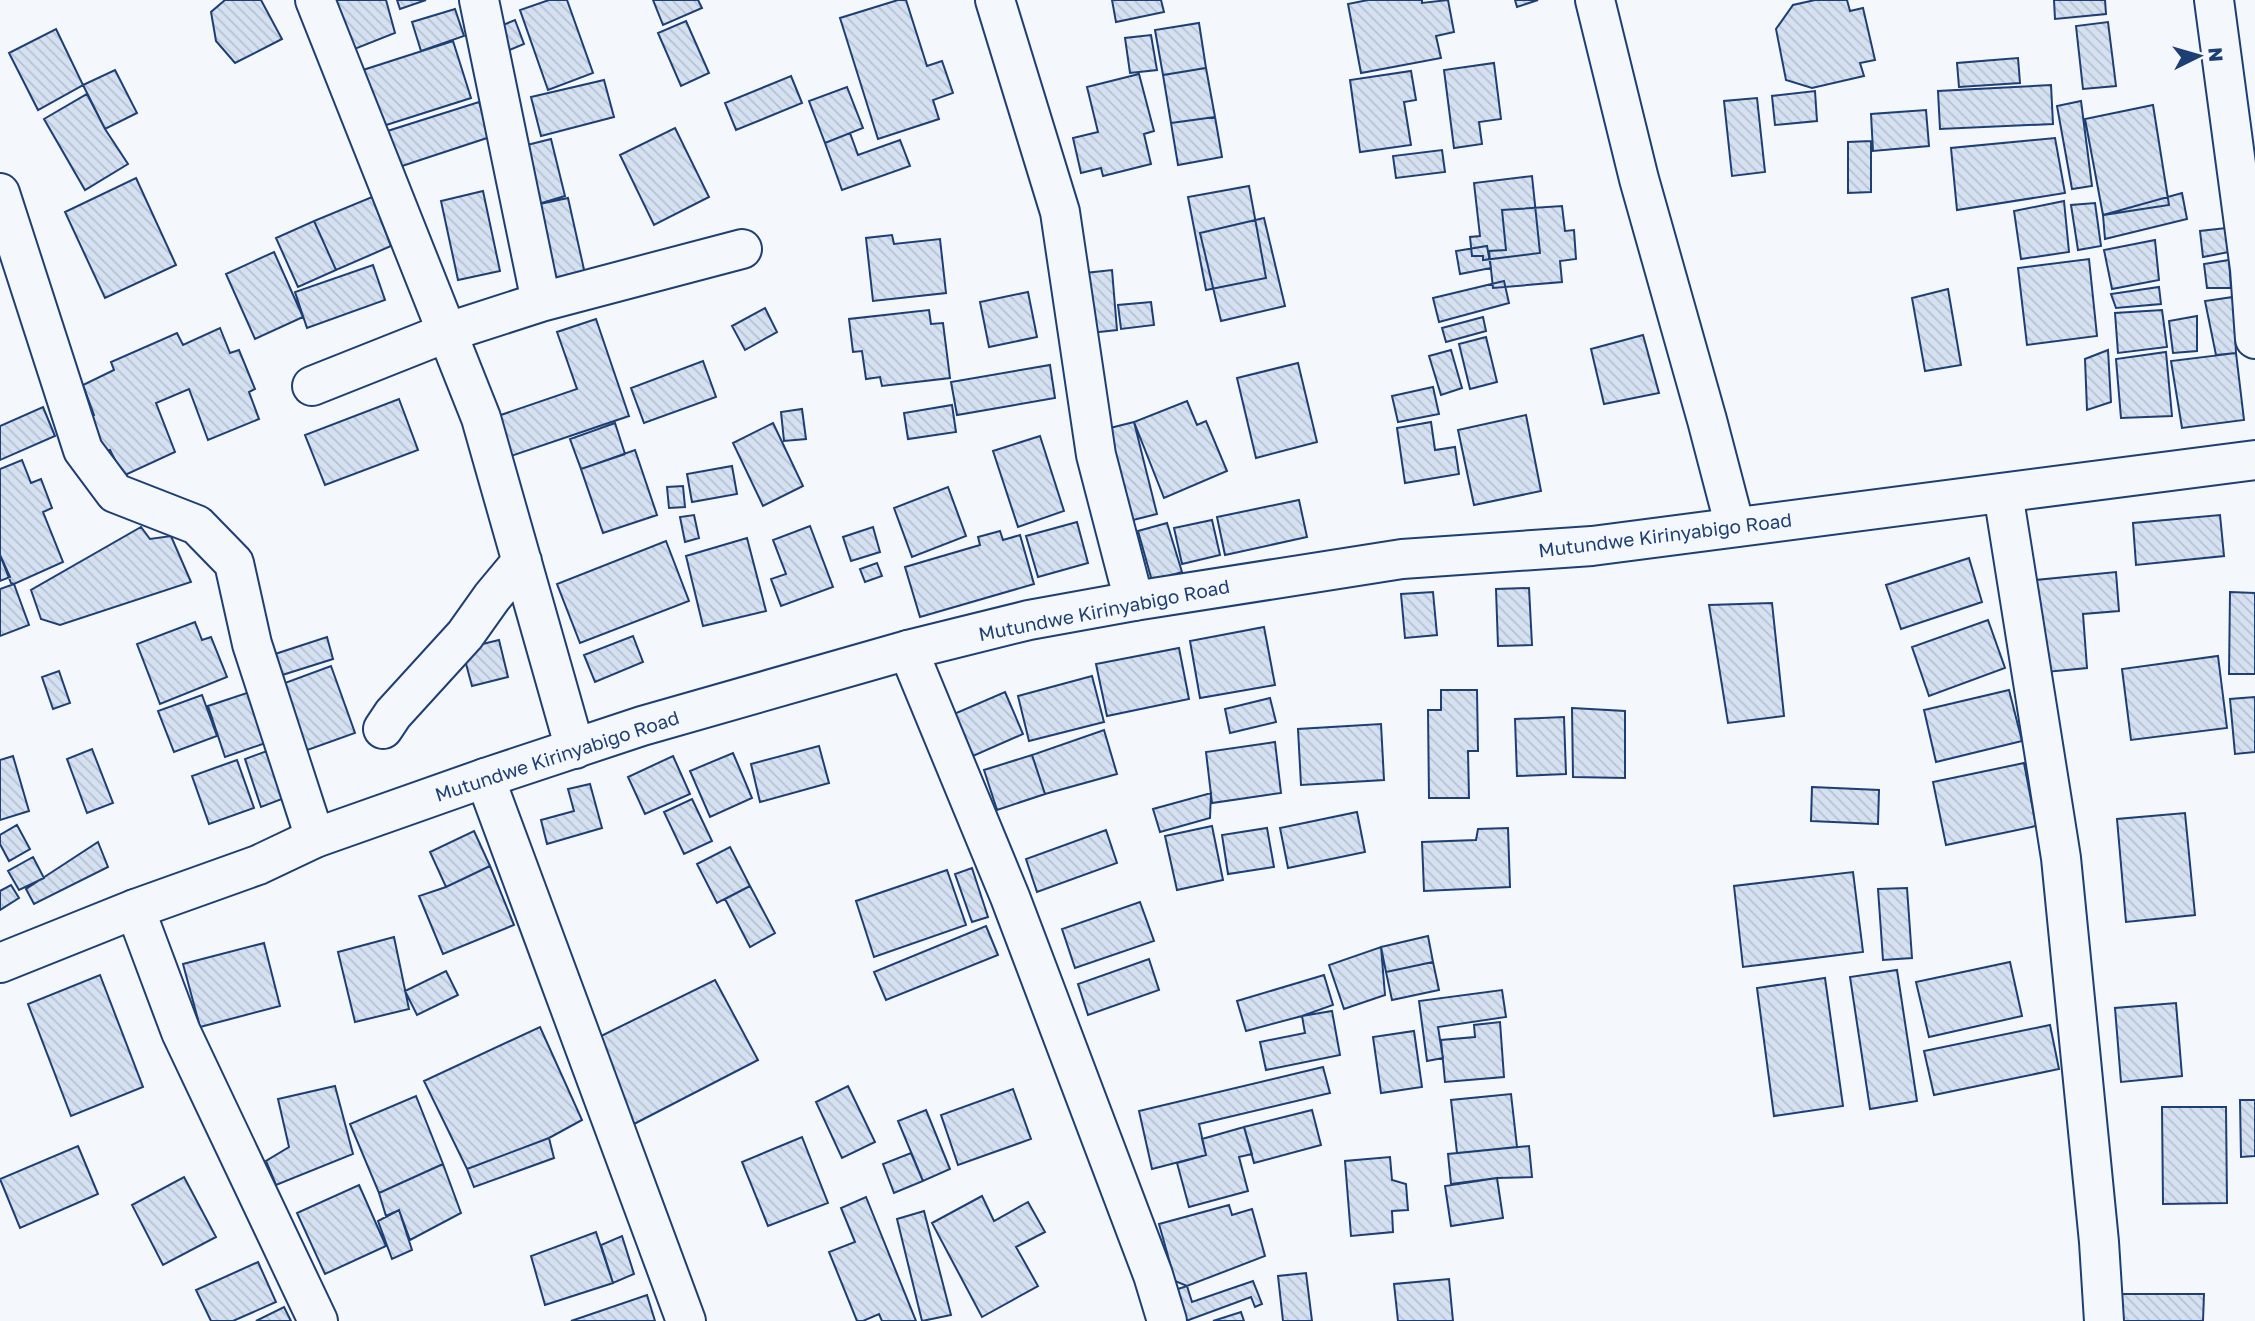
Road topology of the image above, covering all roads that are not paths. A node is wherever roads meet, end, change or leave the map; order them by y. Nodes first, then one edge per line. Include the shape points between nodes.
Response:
1 (315, 0) edge
2 (479, 0) edge
3 (995, 0) edge
4 (1595, 0) edge
5 (2214, 0) edge
6 (0, 193) edge
7 (742, 249) dead end
8 (541, 302) junction
9 (449, 332) junction
10 (2255, 339) edge
11 (312, 386) dead end
12 (2255, 460) edge
13 (2003, 493) junction
14 (1735, 527) junction
15 (522, 561) junction
16 (1134, 601) junction
17 (908, 650) junction
18 (383, 729) dead end
19 (575, 748) junction
20 (485, 778) junction
21 (314, 838) junction
22 (135, 909) junction
23 (0, 963) edge
24 (318, 1321) edge
25 (686, 1321) edge
26 (1167, 1321) edge
27 (2104, 1321) edge

1 - 9 street
2 - 8 street
3 - 16 street via 1060,212 1096,455
4 - 14 street
5 - 10 street
6 - 21 street via 83,450 115,493 197,525 234,563 252,644
7 - 8 street
8 - 9 street
9 - 11 street
9 - 15 street via 481,418
12 - 13 street, Mutundwe Kirinyabigo Road
13 - 14 street, Mutundwe Kirinyabigo Road
13 - 27 street via 2061,858
14 - 16 street, Mutundwe Kirinyabigo Road via 1592,546 1402,559
15 - 18 street
15 - 19 street
16 - 17 street, Mutundwe Kirinyabigo Road via 1029,620
17 - 19 street, Mutundwe Kirinyabigo Road
17 - 26 street via 1015,909
19 - 20 street, Mutundwe Kirinyabigo Road
20 - 21 street, Mutundwe Kirinyabigo Road
20 - 25 street
21 - 22 street, Mutundwe Kirinyabigo Road via 258,864
22 - 23 street, Mutundwe Kirinyabigo Road
22 - 24 street via 181,1032

